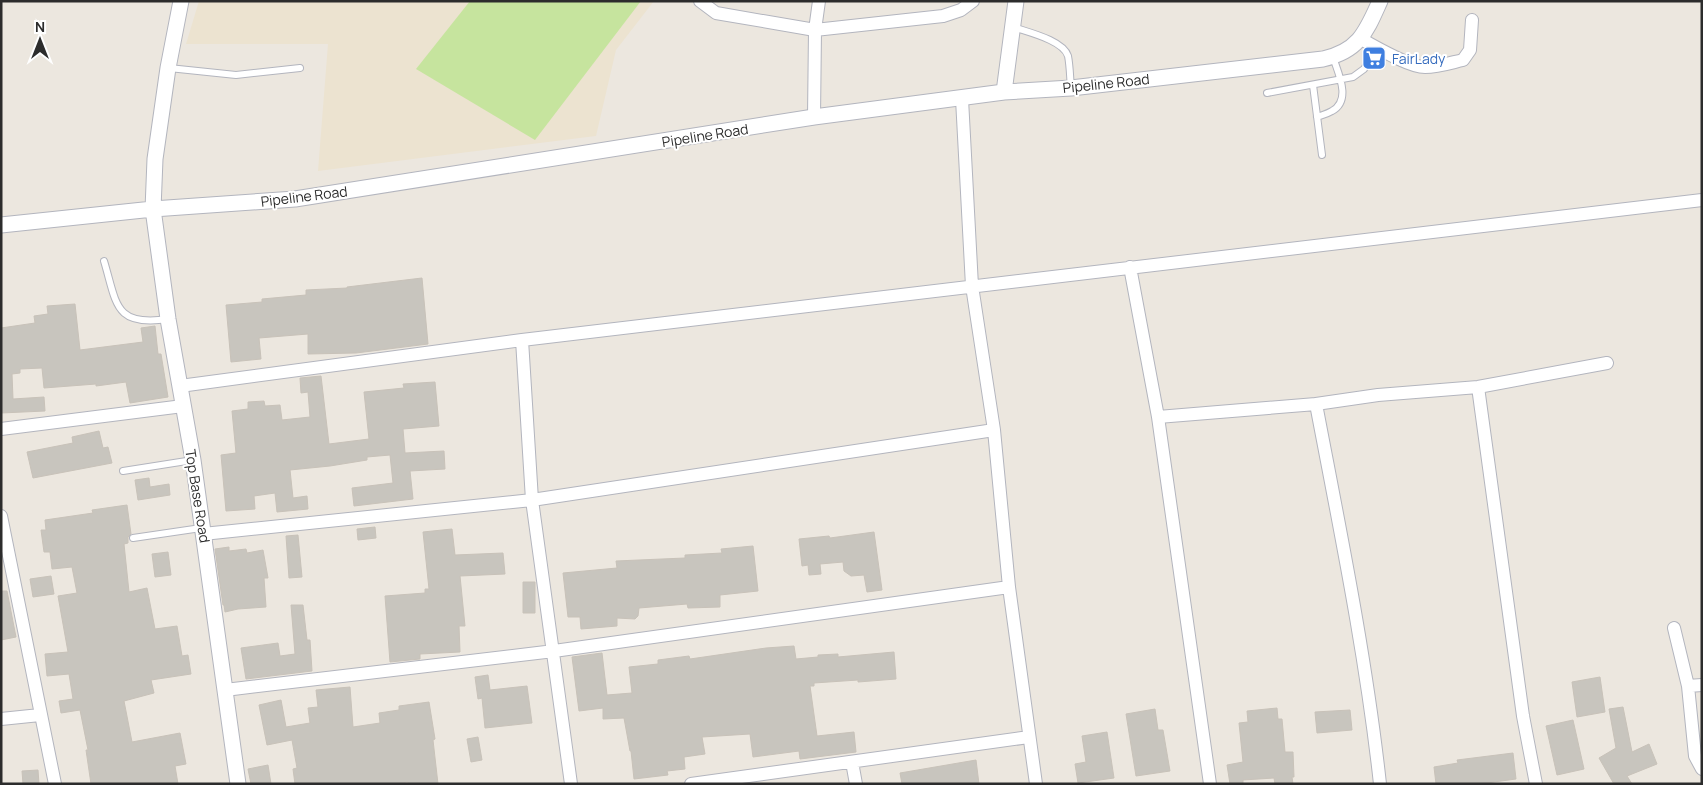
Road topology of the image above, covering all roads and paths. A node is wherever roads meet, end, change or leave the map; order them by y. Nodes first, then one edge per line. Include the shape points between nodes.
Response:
1 (180, 1) edge
2 (700, 1) edge
3 (819, 1) edge
4 (974, 1) edge
5 (1016, 1) edge
6 (1380, 2) edge
7 (1472, 20) dead end
8 (1012, 27) junction
9 (815, 30) junction
10 (1361, 39) junction
11 (1377, 47) junction
12 (1333, 57) junction
13 (168, 68) junction
14 (300, 68) dead end
15 (1340, 80) junction
16 (1313, 85) junction
17 (1071, 88) junction
18 (1004, 92) junction
19 (1267, 93) dead end
20 (962, 99) junction
21 (814, 117) junction
22 (1317, 117) junction
23 (1322, 154) dead end
24 (1702, 200) edge
25 (153, 209) junction
26 (1, 225) edge
27 (104, 261) dead end
28 (1130, 267) junction
29 (972, 286) junction
30 (168, 319) junction
31 (522, 340) junction
32 (1608, 363) dead end
33 (180, 386) junction
34 (1478, 387) junction
35 (1316, 404) junction
36 (183, 406) junction
37 (1158, 417) junction
38 (1, 429) edge
39 (994, 430) junction
40 (193, 460) junction
41 (123, 472) dead end
42 (532, 500) junction
43 (1, 516) edge
44 (203, 531) junction
45 (133, 538) dead end
46 (5, 557) edge
47 (1009, 587) junction
48 (1674, 628) dead end
49 (554, 651) junction
50 (1702, 684) edge
51 (1688, 686) junction
52 (225, 690) junction
53 (40, 715) junction
54 (1, 719) edge
55 (1029, 737) junction
56 (852, 762) junction
57 (1702, 769) edge
58 (54, 784) edge
59 (238, 784) edge
60 (571, 784) edge
61 (691, 784) edge
62 (856, 784) edge
63 (1036, 784) edge
64 (1210, 784) edge
65 (1380, 784) edge
66 (1536, 784) edge

1 - 13 street, Top Base Road
2 - 9 street via 716,13
3 - 9 street
4 - 9 street via 943,16
5 - 8 street
6 - 10 street, Pipeline Road
7 - 11 street via 1470,50 1463,60 1423,67
8 - 17 lane via 1062,46 1067,54
8 - 18 street
9 - 21 street
10 - 11 street
10 - 12 street, Pipeline Road via 1347,52
11 - 15 lane via 1361,72
12 - 15 lane
12 - 17 street, Pipeline Road
13 - 14 lane via 236,75
13 - 25 street, Top Base Road via 155,159
15 - 16 lane
15 - 22 lane via 1342,101 1332,111
16 - 19 lane
16 - 22 lane
17 - 18 street, Pipeline Road
18 - 20 street, Pipeline Road
20 - 21 street, Pipeline Road
20 - 29 street
21 - 25 street, Pipeline Road via 295,199
22 - 23 lane
24 - 28 street
25 - 26 street, Pipeline Road
25 - 30 street, Top Base Road
27 - 30 lane via 118,306 124,314 150,322
28 - 29 street
28 - 37 street
29 - 31 street
29 - 39 street
30 - 33 street, Top Base Road
31 - 33 street
31 - 42 street
32 - 34 street
33 - 36 street, Top Base Road
34 - 35 street
34 - 66 street via 1523,716
35 - 37 street
35 - 65 street via 1374,728
36 - 38 street
36 - 40 street, Top Base Road
37 - 64 street
39 - 42 street
39 - 47 street
40 - 41 lane
40 - 44 street, Top Base Road
42 - 44 street
42 - 49 street
43 - 46 street
44 - 45 lane
44 - 52 street, Top Base Road
46 - 53 street
47 - 49 street
47 - 55 street
48 - 51 street
49 - 52 street
49 - 60 street
50 - 51 street
51 - 57 street via 1695,756
52 - 59 street, Top Base Road
53 - 54 street
53 - 58 street
55 - 56 street
55 - 63 street
56 - 61 street
56 - 62 street

